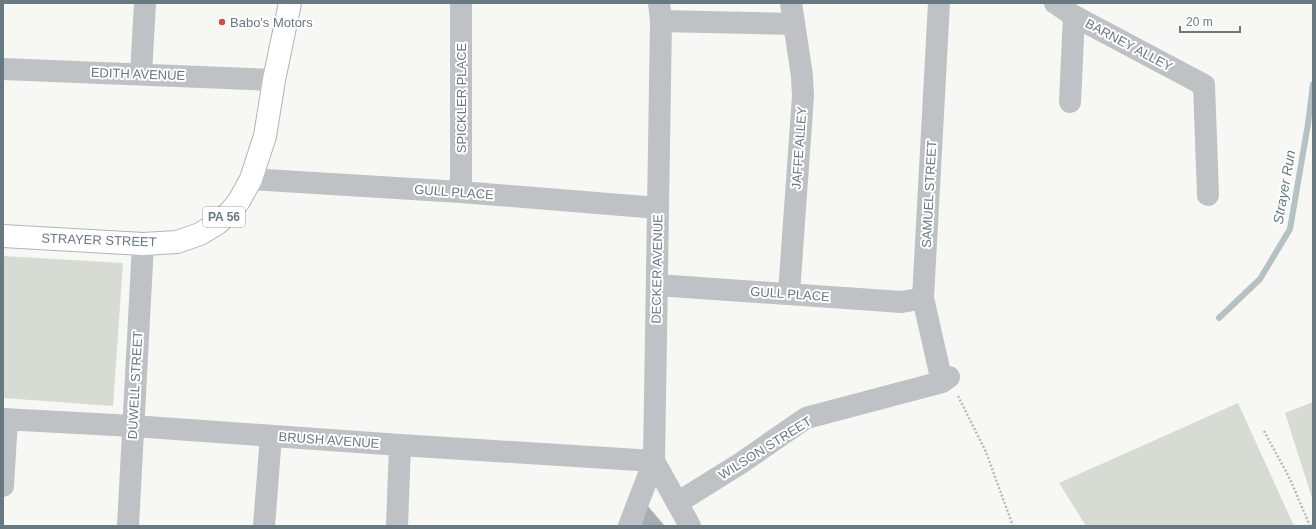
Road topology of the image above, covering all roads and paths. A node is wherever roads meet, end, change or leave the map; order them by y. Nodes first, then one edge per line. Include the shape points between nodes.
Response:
1 (145, 3) edge
2 (290, 3) edge
3 (461, 3) edge
4 (791, 3) edge
5 (939, 3) edge
6 (1055, 3) edge
7 (660, 12) edge
8 (1074, 16) junction
9 (794, 24) junction
10 (3, 69) edge
11 (141, 74) junction
12 (274, 80) junction
13 (1070, 102) dead end
14 (251, 179) junction
15 (462, 192) junction
16 (1208, 195) dead end
17 (658, 208) junction
18 (3, 236) edge
19 (143, 244) junction
20 (657, 285) junction
21 (789, 293) junction
22 (923, 298) junction
23 (945, 380) junction
24 (5, 419) edge
25 (133, 426) junction
26 (1264, 431) dead end
27 (271, 436) junction
28 (400, 445) junction
29 (654, 461) junction
30 (3, 486) edge
31 (677, 503) junction
32 (128, 526) edge
33 (264, 526) edge
34 (397, 526) edge
35 (628, 526) edge
36 (690, 526) edge
37 (1013, 526) edge
38 (1310, 526) edge

1 - 11 street
2 - 12 highway, STRAYER STREET / PA 56
3 - 15 street, SPICKLER PLACE
4 - 9 street, JAFFE ALLEY
5 - 22 street, SAMUEL STREET
6 - 8 street, BARNEY ALLEY
7 - 9 street
7 - 17 street, DECKER AVENUE
8 - 13 street
8 - 16 street, BARNEY ALLEY via 1204,85
9 - 21 street, JAFFE ALLEY via 803,96
10 - 11 street, EDITH AVENUE
11 - 12 street, EDITH AVENUE
12 - 14 highway, STRAYER STREET / PA 56 via 265,136
14 - 15 street, GULL PLACE
14 - 19 highway, STRAYER STREET / PA 56 via 230,212 200,234 177,242
15 - 17 street, GULL PLACE
17 - 20 street, DECKER AVENUE
18 - 19 highway, STRAYER STREET / PA 56
19 - 25 street, DUWELL STREET
20 - 21 street, GULL PLACE
20 - 29 street, DECKER AVENUE
21 - 22 street, GULL PLACE via 902,302
22 - 23 street, SAMUEL STREET
23 - 31 street, WILSON STREET via 806,418
23 - 37 path via 986,452
24 - 25 street, BRUSH AVENUE
24 - 30 street
25 - 27 street, BRUSH AVENUE
25 - 32 street, DUWELL STREET
26 - 38 path via 1290,479
27 - 28 street, BRUSH AVENUE
27 - 33 street
28 - 29 street, BRUSH AVENUE
28 - 34 street
29 - 31 street, DECKER AVENUE
29 - 35 street
31 - 36 street, DECKER AVENUE

